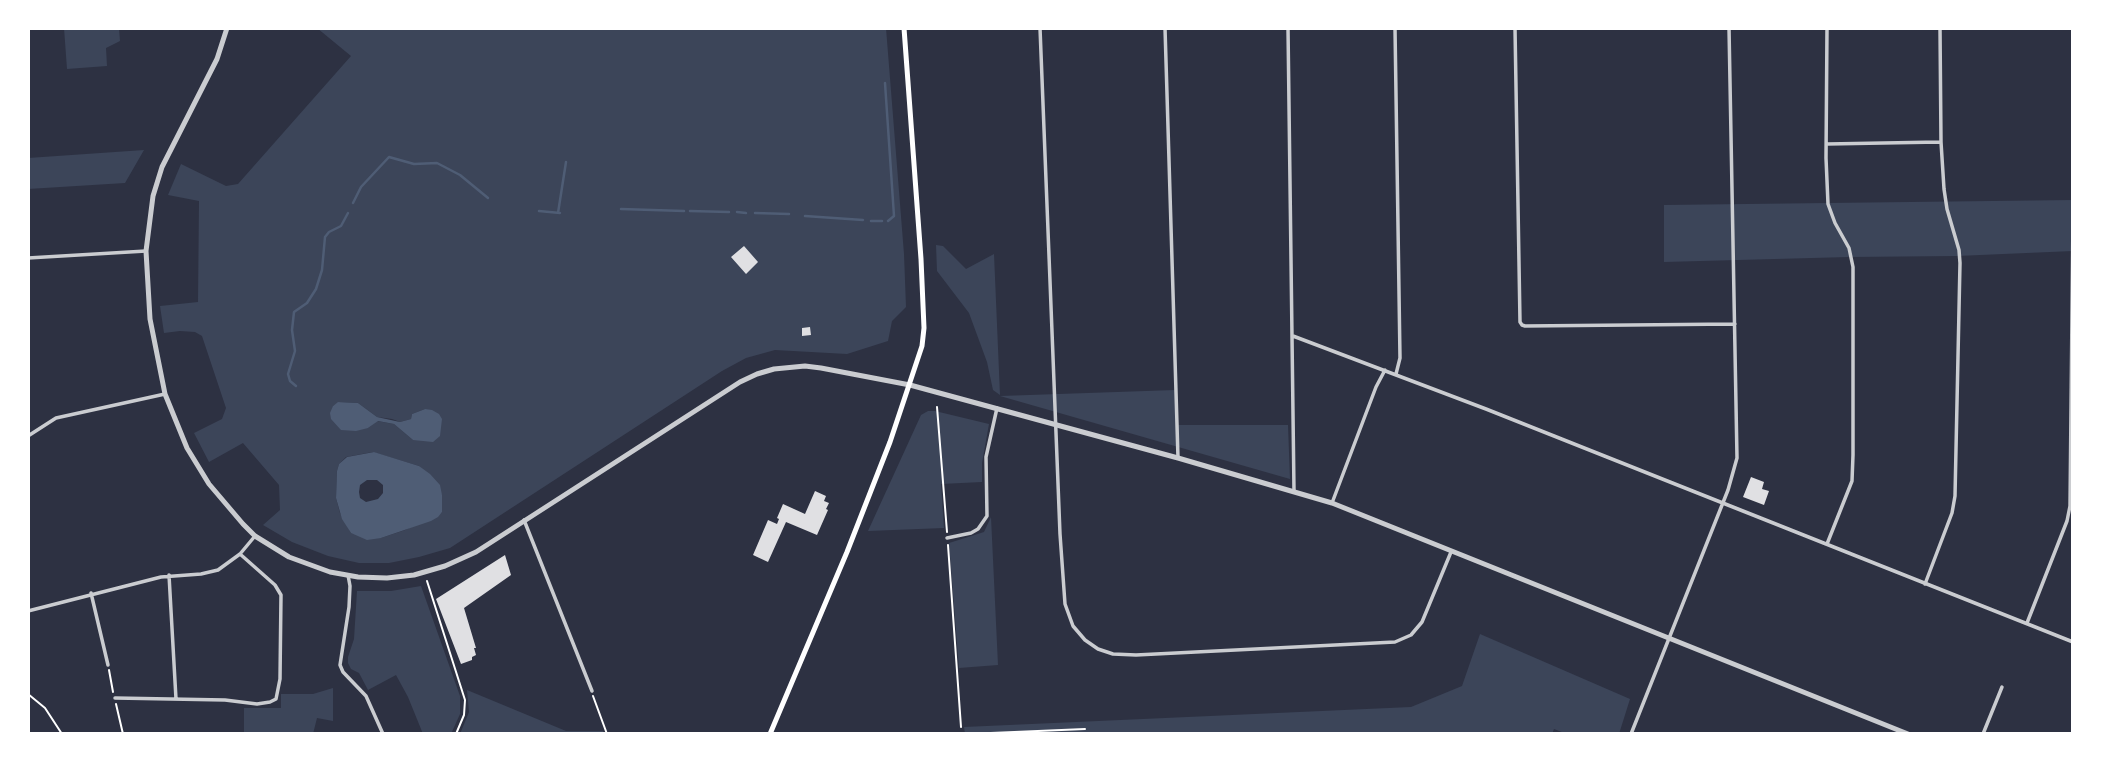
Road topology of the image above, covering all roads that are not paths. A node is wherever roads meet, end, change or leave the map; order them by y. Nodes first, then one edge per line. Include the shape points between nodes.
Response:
1 (227, 28) edge
2 (904, 28) edge
3 (1040, 28) edge
4 (1165, 28) edge
5 (1288, 28) edge
6 (1395, 28) edge
7 (1515, 28) edge
8 (1729, 28) edge
9 (1827, 28) edge
10 (1940, 28) edge
11 (1941, 142) junction
12 (1827, 144) junction
13 (2073, 215) edge
14 (146, 251) junction
15 (28, 258) edge
16 (1735, 324) junction
17 (1293, 336) junction
18 (1385, 370) junction
19 (1396, 374) junction
20 (910, 385) junction
21 (165, 394) junction
22 (997, 408) junction
23 (1056, 425) junction
24 (28, 436) edge
25 (1178, 458) junction
26 (1294, 491) junction
27 (1332, 503) junction
28 (1723, 504) junction
29 (524, 520) junction
30 (255, 536) junction
31 (947, 538) road end
32 (1827, 545) junction
33 (1451, 552) junction
34 (240, 554) junction
35 (169, 575) junction
36 (348, 575) junction
37 (1925, 584) junction
38 (91, 593) junction
39 (28, 611) edge
40 (2027, 623) junction
41 (1668, 637) junction
42 (2073, 642) edge
43 (108, 665) dead end
44 (2002, 687) dead end
45 (592, 691) road end
46 (115, 698) dead end
47 (176, 699) junction
48 (383, 734) edge
49 (770, 734) edge
50 (1631, 734) edge
51 (1908, 734) edge
52 (1983, 734) edge

1 - 14 street via 217,60 162,167
2 - 20 main road via 924,328
3 - 23 street
4 - 25 street
5 - 17 street
6 - 19 street via 1400,358
7 - 16 street via 1522,325
8 - 16 street
9 - 12 street
10 - 11 street
11 - 12 street
11 - 37 street via 1944,189 1960,262 1955,496
12 - 32 street via 1828,204 1850,248 1853,267 1852,481
13 - 40 street via 2070,506
14 - 15 street
14 - 21 street via 150,319
16 - 28 street via 1737,458
17 - 18 street
17 - 26 street
18 - 19 street
18 - 27 street
19 - 28 street
20 - 22 street
20 - 29 street via 805,366 757,374
20 - 49 main road via 847,552
21 - 24 street via 56,418
21 - 30 street via 187,448 209,484
22 - 23 street
22 - 31 street via 986,457 987,516 971,533
23 - 25 street
23 - 33 street via 1065,604 1084,640 1113,654 1404,639 1422,622
25 - 26 street
26 - 27 street
27 - 33 street
28 - 32 street
28 - 41 street
29 - 36 street via 469,556 429,571 387,578
29 - 45 street
30 - 34 street
30 - 36 street via 289,556
32 - 37 street
33 - 41 street
34 - 35 street via 218,570
34 - 47 street via 281,595 276,699 257,704
35 - 38 street
35 - 47 street
36 - 48 street via 349,607 340,665 366,696
37 - 40 street
38 - 39 street
38 - 43 street
40 - 42 street
41 - 50 street
41 - 51 street
44 - 52 street
46 - 47 street

